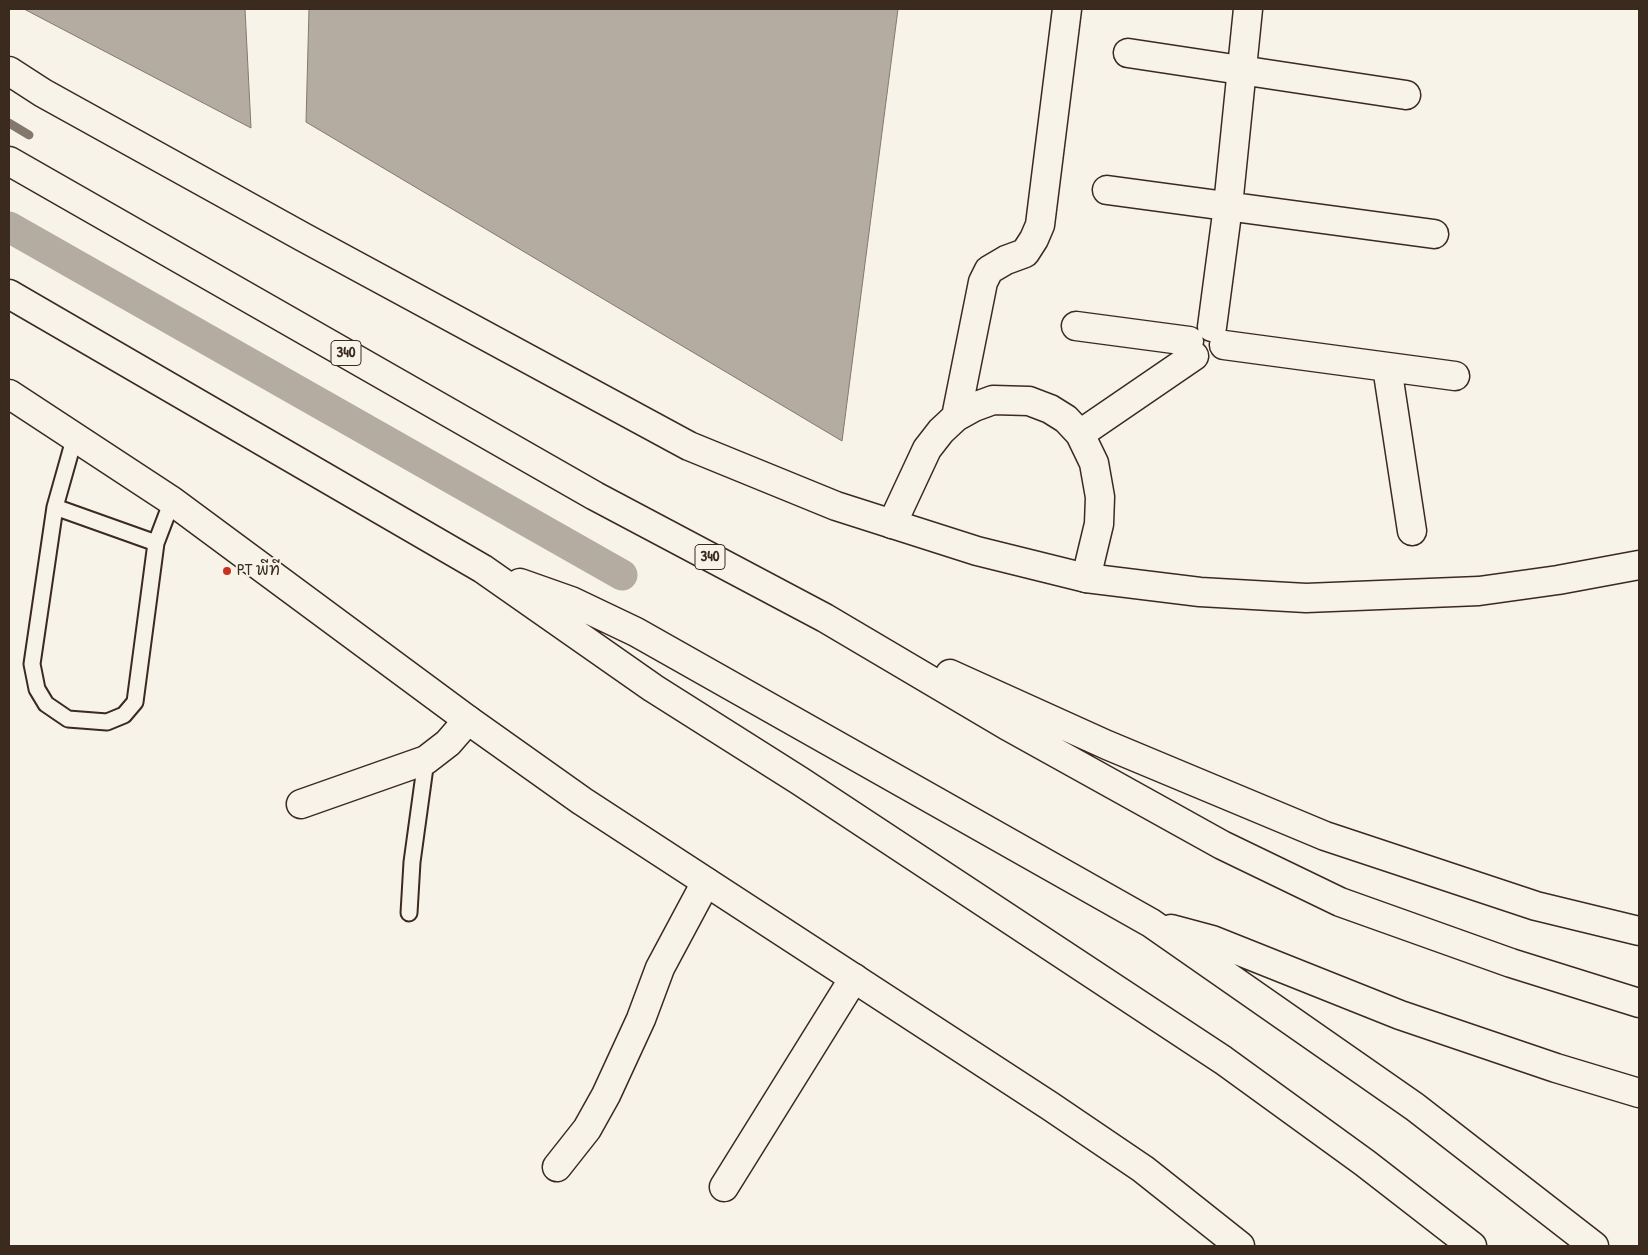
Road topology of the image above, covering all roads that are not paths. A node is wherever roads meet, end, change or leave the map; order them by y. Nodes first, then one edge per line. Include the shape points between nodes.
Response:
1 (1067, 9) edge
2 (1248, 9) edge
3 (1128, 54) dead end
4 (1242, 70) junction
5 (9, 71) edge
6 (1406, 95) dead end
7 (9, 161) edge
8 (1107, 190) dead end
9 (1228, 206) junction
10 (1434, 234) dead end
11 (9, 294) edge
12 (1076, 326) dead end
13 (1218, 336) junction
14 (1191, 349) junction
15 (1387, 367) junction
16 (1455, 376) dead end
17 (9, 394) edge
18 (956, 417) junction
19 (1080, 434) junction
20 (75, 436) junction
21 (172, 501) junction
22 (55, 507) junction
23 (892, 524) junction
24 (1412, 531) dead end
25 (156, 543) junction
26 (1639, 565) edge
27 (483, 570) junction
28 (1086, 578) junction
29 (826, 618) junction
30 (468, 720) junction
31 (426, 760) junction
32 (301, 804) dead end
33 (706, 882) junction
34 (409, 913) dead end
35 (1151, 923) junction
36 (1639, 931) edge
37 (854, 978) junction
38 (1639, 1003) edge
39 (1639, 1093) edge
40 (557, 1167) dead end
41 (724, 1187) dead end
42 (1240, 1246) edge
43 (1472, 1246) edge
44 (1594, 1246) edge

1 - 18 main road via 1040,225 1025,253 989,270 983,282
2 - 4 main road
3 - 4 main road
4 - 6 main road
4 - 9 main road
5 - 23 main road via 43,93 689,446 836,506
7 - 29 main road, 340 via 596,496
8 - 9 main road
9 - 10 main road
9 - 13 main road
11 - 27 main road
12 - 14 main road
13 - 14 main road via 1205,326 1197,328 1192,334
13 - 15 main road
14 - 19 main road
15 - 16 main road
15 - 24 main road
17 - 20 main road
18 - 19 main road via 993,400 1028,400 1066,419
18 - 23 main road via 927,449
19 - 28 main road via 1094,463 1100,497 1099,524
20 - 21 main road
20 - 22 lane
21 - 25 lane
21 - 30 main road
22 - 25 lane
22 - 25 lane via 32,664 37,689 46,704 68,719 107,722 124,715 135,702
23 - 28 main road via 977,551
26 - 28 main road via 1478,591 1306,598 1200,592
27 - 35 main road via 571,602 636,632
27 - 43 main road via 653,688 1223,1060
29 - 36 main road via 1107,745 1325,836 1536,906
29 - 38 main road via 1117,788 1222,845 1340,902 1511,963
30 - 31 main road via 448,743
30 - 33 main road via 582,801
31 - 32 main road
31 - 34 lane via 412,862
33 - 37 main road
33 - 40 main road via 660,968 606,1095 587,1129
35 - 39 main road via 1212,940 1418,1021
35 - 44 main road via 1415,1107
37 - 41 main road
37 - 42 main road via 1142,1169

